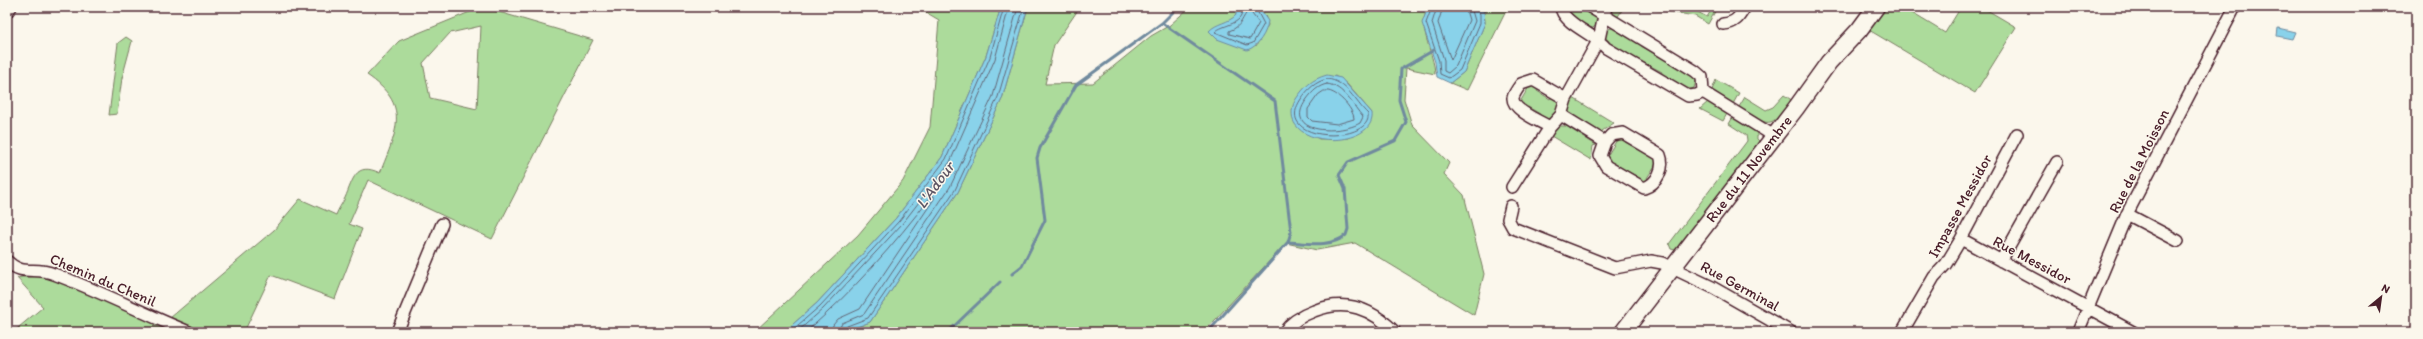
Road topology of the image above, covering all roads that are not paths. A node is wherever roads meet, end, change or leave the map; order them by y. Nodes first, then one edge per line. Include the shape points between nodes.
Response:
1 (11, 7) edge
2 (1565, 7) edge
3 (1590, 7) edge
4 (1745, 7) edge
5 (1876, 7) edge
6 (2235, 7) edge
7 (7, 12) edge
8 (1605, 12) edge
9 (1723, 24) dead end
10 (1599, 39) junction
11 (1704, 92) junction
12 (1566, 99) junction
13 (1561, 115) junction
14 (1550, 127) junction
15 (2017, 134) dead end
16 (1774, 136) junction
17 (1604, 142) junction
18 (2057, 162) dead end
19 (1512, 187) dead end
20 (1510, 206) dead end
21 (2127, 214) junction
22 (442, 224) dead end
23 (1961, 239) junction
24 (2178, 241) dead end
25 (7, 261) edge
26 (2001, 261) junction
27 (1673, 269) junction
28 (2088, 308) junction
29 (189, 332) edge
30 (397, 332) edge
31 (1284, 332) edge
32 (1395, 332) edge
33 (1623, 332) edge
34 (1791, 332) edge
35 (1902, 332) edge
36 (2078, 332) edge
37 (2133, 332) edge

1 - 7 street
2 - 10 street via 1562,11 1566,19
3 - 8 street
4 - 9 street via 1738,19
5 - 16 street, Rue du 11 Novembre via 1859,30 1829,62
6 - 21 street, Rue de la Moisson
8 - 10 street
8 - 11 street via 1695,71 1702,77
10 - 11 street via 1606,48 1688,96
10 - 12 street
11 - 16 street
12 - 13 street
12 - 14 street via 1533,80 1521,84 1516,90 1514,104
13 - 14 street
13 - 17 street
14 - 19 street
15 - 23 street, Impasse Messidor
16 - 27 street, Rue du 11 Novembre
17 - 17 street via 1611,135 1623,133 1660,155 1662,168 1655,181 1644,188 1606,166 1600,156
18 - 26 street
20 - 27 street, Rue Germinal via 1508,219 1514,228 1615,268 1651,261
21 - 24 street
21 - 28 street, Rue de la Moisson
22 - 30 street
23 - 26 street, Rue Messidor
23 - 35 street, Impasse Messidor via 1946,264 1934,277
25 - 29 street, Chemin du Chenil via 24,272 37,269 48,271 84,285 145,315
26 - 28 street, Rue Messidor
27 - 33 street, Rue du 11 Novembre
27 - 34 street, Rue Germinal via 1712,287
28 - 36 street, Rue de la Moisson
28 - 37 street, Rue Messidor
31 - 32 street via 1305,314 1327,306 1350,305 1383,320

